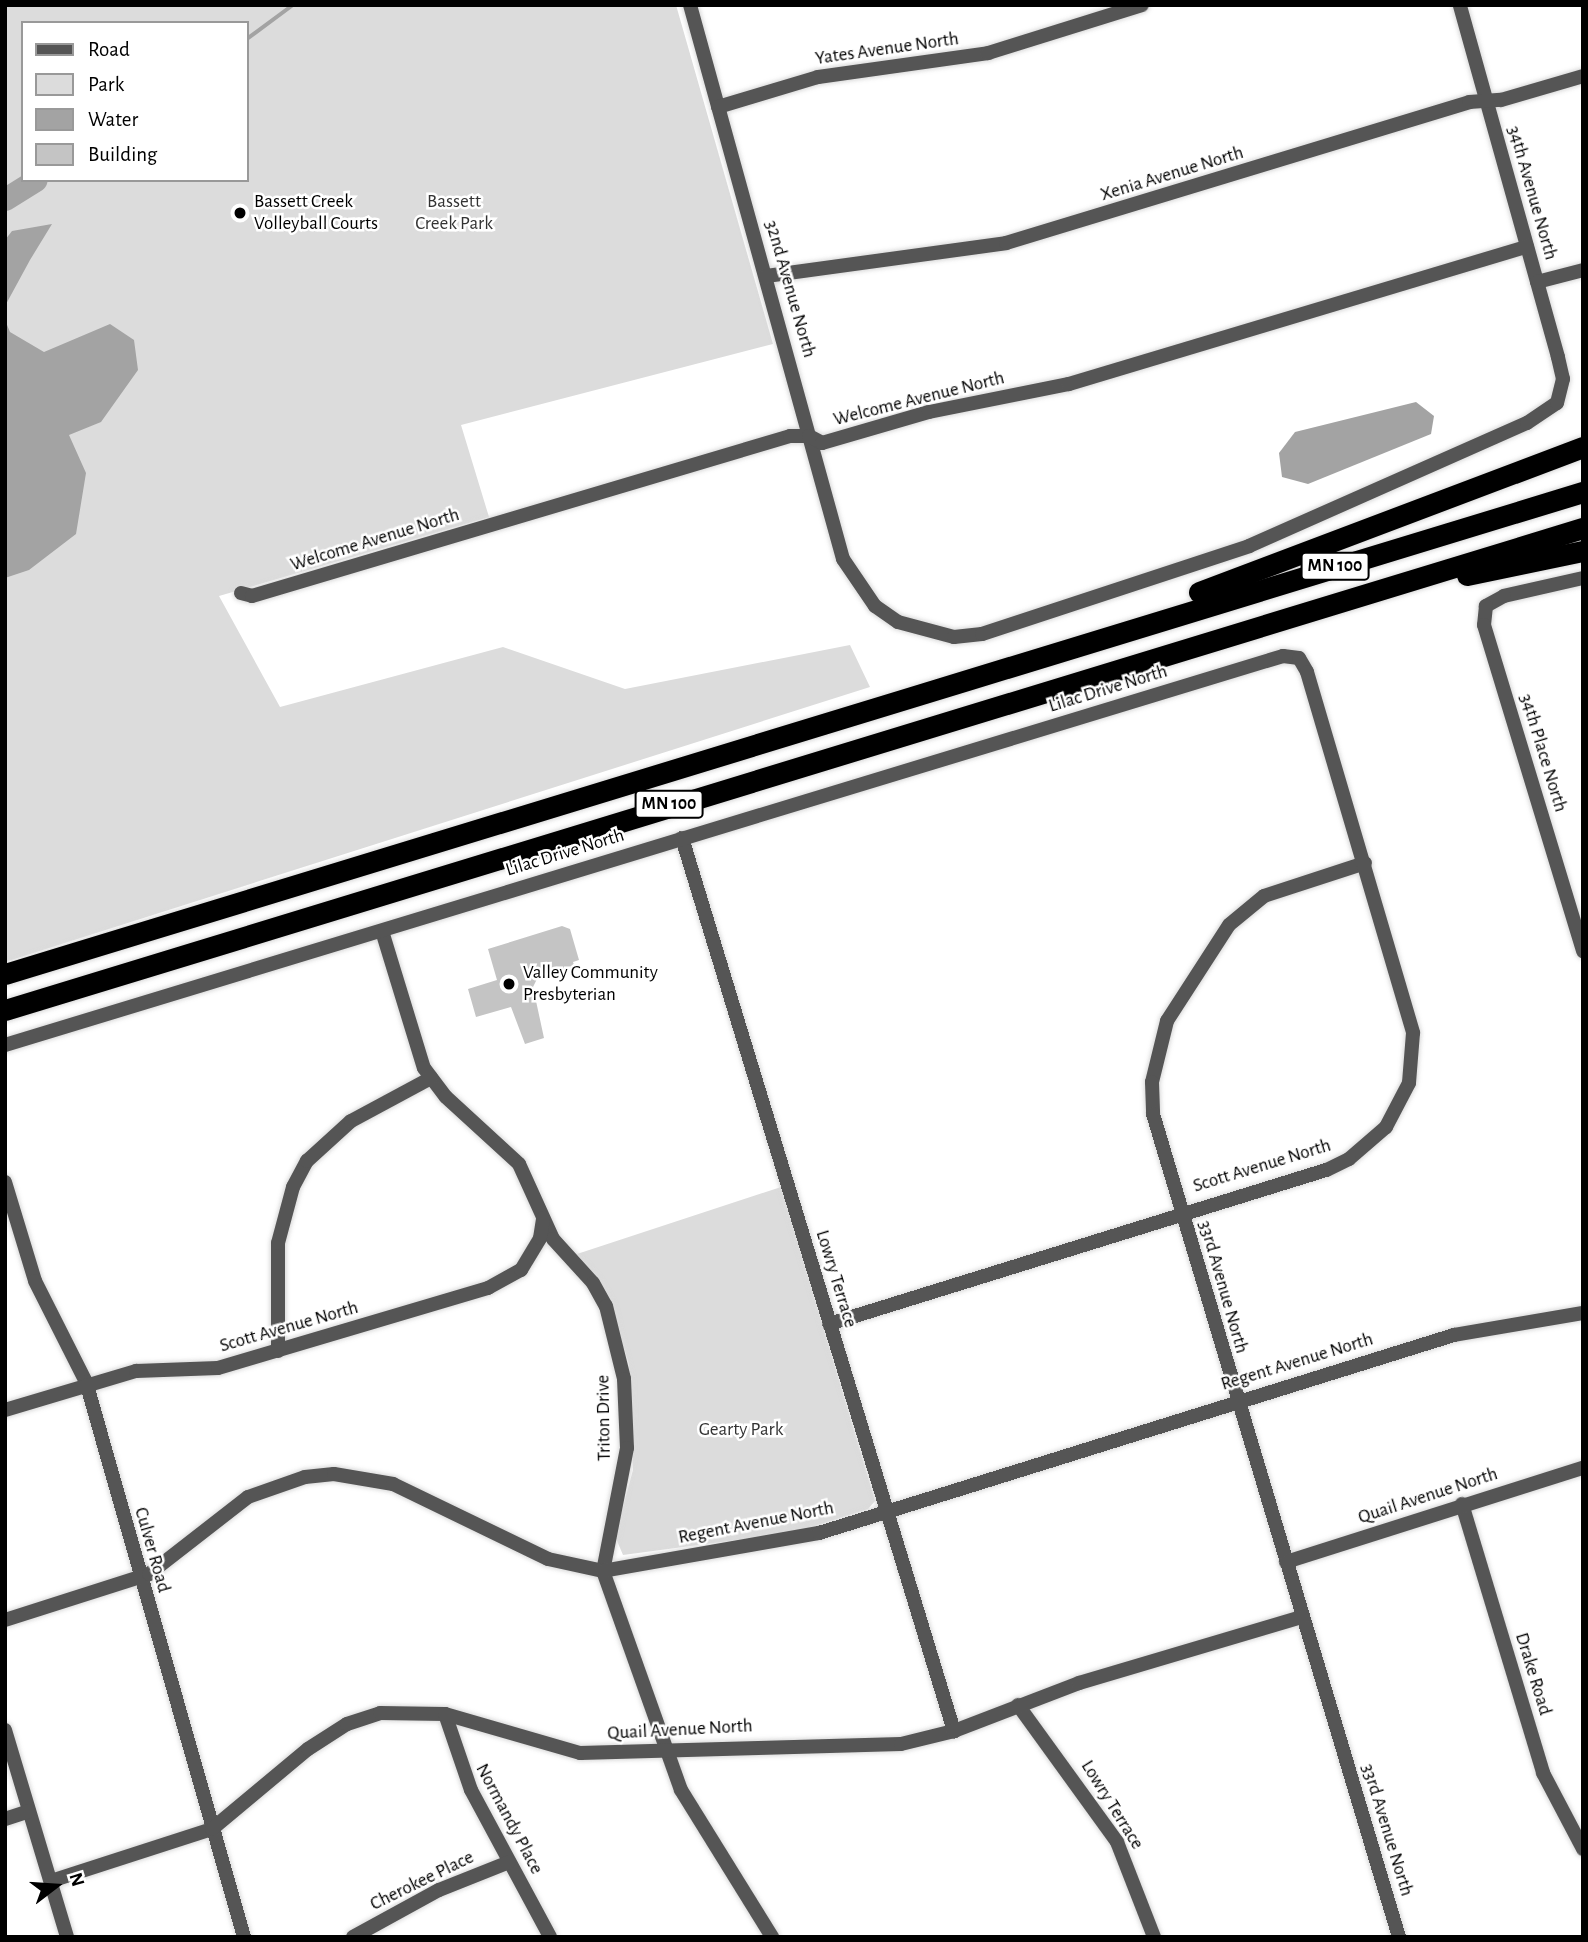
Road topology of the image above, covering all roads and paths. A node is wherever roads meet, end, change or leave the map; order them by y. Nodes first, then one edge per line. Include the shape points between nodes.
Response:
1 (690, 5) edge
2 (1142, 5) edge
3 (1460, 5) edge
4 (1583, 76) edge
5 (1486, 100) junction
6 (718, 107) junction
7 (1527, 247) junction
8 (1583, 270) edge
9 (766, 276) junction
10 (1537, 282) junction
11 (809, 436) junction
12 (1583, 447) edge
13 (1583, 492) edge
14 (1583, 528) edge
15 (1583, 551) edge
16 (1583, 578) edge
17 (855, 583) joint
18 (242, 593) dead end
19 (1334, 602) junction
20 (1087, 641) junction
21 (1298, 658) joint
22 (682, 838) junction
23 (1364, 863) junction
24 (382, 931) junction
25 (1583, 951) edge
26 (5, 974) edge
27 (5, 1010) edge
28 (5, 1045) edge
29 (432, 1078) junction
30 (5, 1182) edge
31 (1181, 1210) junction
32 (543, 1218) junction
33 (1583, 1313) edge
34 (829, 1324) junction
35 (278, 1351) junction
36 (87, 1386) junction
37 (1237, 1401) junction
38 (5, 1410) edge
39 (1583, 1468) edge
40 (1462, 1504) junction
41 (885, 1510) junction
42 (1286, 1562) junction
43 (603, 1571) junction
44 (140, 1577) junction
45 (1302, 1618) junction
46 (5, 1619) edge
47 (1018, 1705) junction
48 (445, 1713) junction
49 (5, 1730) edge
50 (954, 1731) junction
51 (665, 1753) junction
52 (29, 1811) junction
53 (5, 1819) edge
54 (212, 1829) junction
55 (1583, 1849) edge
56 (509, 1863) junction
57 (51, 1881) junction
58 (67, 1937) edge
59 (244, 1937) edge
60 (354, 1937) edge
61 (550, 1937) edge
62 (772, 1937) edge
63 (1154, 1937) edge
64 (1399, 1937) edge

1 - 6 street, 32nd Avenue North
2 - 6 street, Yates Avenue North via 988,53 818,76
3 - 5 street, 34th Avenue North
4 - 5 street, Xenia Avenue North
5 - 7 street, 34th Avenue North
5 - 9 street, Xenia Avenue North via 1006,243
6 - 9 street, 32nd Avenue North
7 - 10 street, 34th Avenue North
7 - 11 street, Welcome Avenue North via 1069,384 929,412 822,443
8 - 10 street
9 - 11 street, 32nd Avenue North
10 - 17 street, 34th Avenue North via 1562,392 1540,417 1308,522 982,634 954,637 898,622
11 - 17 street, 32nd Avenue North via 842,559
11 - 18 street, Welcome Avenue North via 790,436 252,596
12 - 20 highway via 1283,565 1182,598
13 - 20 highway, MN 100
14 - 19 highway, MN 100
15 - 19 highway
16 - 25 street, 34th Place North via 1504,596 1486,606 1484,625
19 - 27 highway, MN 100
20 - 26 highway, MN 100
21 - 22 street, Lilac Drive North via 1283,656
21 - 23 street, Scott Avenue North
22 - 24 street, Lilac Drive North
22 - 34 street, Lowry Terrace
23 - 31 street, 33rd Avenue North via 1279,889 1249,905 1212,946 1167,1021 1152,1082 1159,1144
23 - 31 street, Scott Avenue North via 1413,1033 1409,1083 1400,1106 1387,1127 1349,1159
24 - 28 street, Lilac Drive North
24 - 29 street, Triton Drive
29 - 32 street, Triton Drive via 519,1164
29 - 35 street via 351,1122 307,1161 293,1187 278,1243
30 - 36 street, Culver Road via 35,1280
31 - 34 street, Scott Avenue North
31 - 37 street, 33rd Avenue North
32 - 35 street, Scott Avenue North via 532,1255 506,1280
32 - 43 street, Triton Drive via 553,1238 593,1283 620,1350 627,1448
33 - 37 street, Regent Avenue North via 1454,1335
34 - 41 street, Lowry Terrace
35 - 36 street, Scott Avenue North via 218,1368 136,1371
36 - 38 street, Scott Avenue North
36 - 44 street, Culver Road
37 - 41 street, Regent Avenue North
37 - 42 street, 33rd Avenue North
39 - 40 street, Quail Avenue North
40 - 42 street, Quail Avenue North
40 - 55 street, Drake Road via 1543,1773
41 - 43 street, Regent Avenue North via 786,1541
41 - 50 street, Lowry Terrace
42 - 45 street, 33rd Avenue North
43 - 44 street, Regent Avenue North via 548,1559 393,1484 334,1474 275,1484 248,1497
43 - 51 street, Triton Drive
44 - 46 street, Regent Avenue North
44 - 54 street, Culver Road
45 - 47 street, Quail Avenue North
45 - 64 street, 33rd Avenue North
47 - 50 street, Quail Avenue North
47 - 63 street, Lowry Terrace via 1117,1842
48 - 51 street, Quail Avenue North via 566,1750
48 - 54 street, Quail Avenue North via 397,1710 347,1724 308,1749
48 - 56 street, Normandy Place via 458,1763
49 - 52 street
50 - 51 street, Quail Avenue North via 901,1744 785,1744
51 - 62 street, Triton Drive via 685,1798
52 - 53 street
52 - 57 street
54 - 57 street, Quail Avenue North
54 - 59 street, Culver Road
56 - 60 street, Cherokee Place via 439,1890
56 - 61 street, Normandy Place
57 - 58 street

